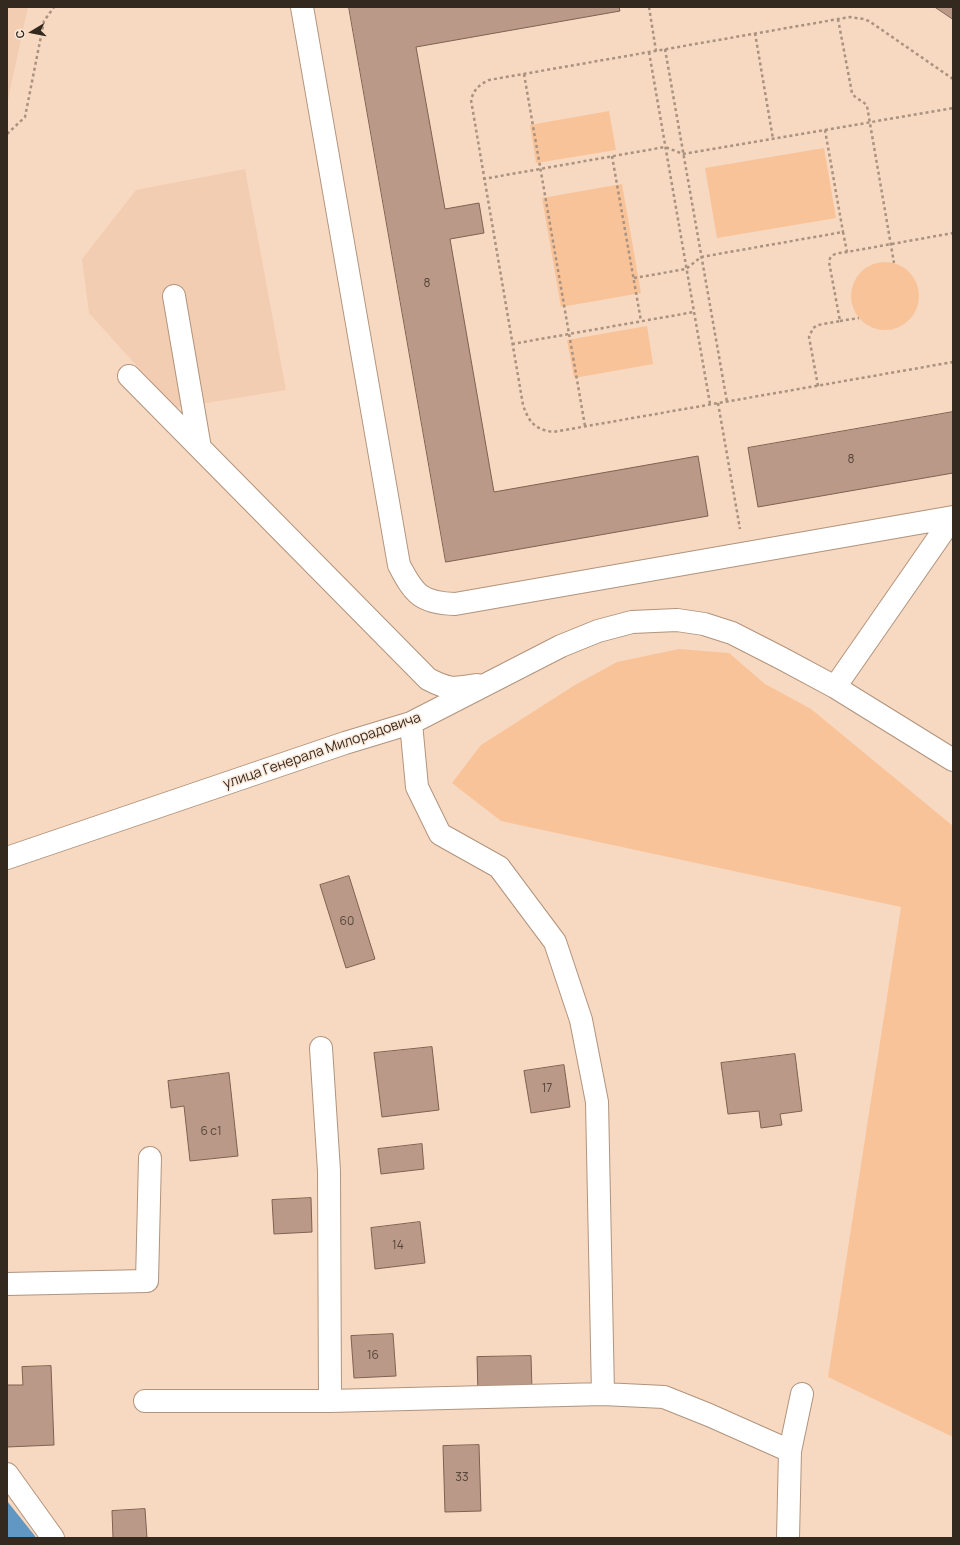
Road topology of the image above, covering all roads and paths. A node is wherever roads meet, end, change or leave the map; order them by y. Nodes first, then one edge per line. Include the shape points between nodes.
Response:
1 (54, 7) edge
2 (302, 7) edge
3 (649, 7) edge
4 (838, 19) junction
5 (755, 33) junction
6 (665, 49) junction
7 (656, 50) junction
8 (649, 52) junction
9 (524, 74) junction
10 (953, 79) edge
11 (953, 108) edge
12 (869, 122) junction
13 (825, 130) junction
14 (7, 134) edge
15 (774, 139) junction
16 (665, 147) junction
17 (683, 154) junction
18 (612, 156) junction
19 (540, 169) junction
20 (483, 179) junction
21 (843, 232) junction
22 (953, 233) edge
23 (890, 244) junction
24 (847, 252) junction
25 (702, 257) junction
26 (894, 263) dead end
27 (686, 269) junction
28 (634, 278) junction
29 (174, 296) dead end
30 (694, 312) junction
31 (859, 318) dead end
32 (641, 321) junction
33 (840, 321) junction
34 (569, 334) junction
35 (512, 344) junction
36 (953, 362) edge
37 (129, 376) dead end
38 (818, 386) junction
39 (727, 402) junction
40 (718, 403) junction
41 (710, 404) junction
42 (585, 426) junction
43 (200, 448) junction
44 (744, 553) junction
45 (490, 683) junction
46 (835, 687) junction
47 (411, 723) junction
48 (953, 760) edge
49 (7, 858) edge
50 (321, 1048) dead end
51 (150, 1158) dead end
52 (7, 1284) edge
53 (603, 1394) junction
54 (802, 1394) dead end
55 (145, 1401) dead end
56 (330, 1401) junction
57 (790, 1451) junction
58 (7, 1474) edge
59 (53, 1538) edge
60 (788, 1538) edge

1 - 14 path via 44,21 25,118
2 - 44 street via 399,565 410,586 422,597 438,603 455,604
3 - 7 path
4 - 5 path
4 - 10 path via 857,18 869,21
4 - 12 path via 850,89 854,96 865,103
5 - 6 path
5 - 15 path
6 - 7 path
6 - 17 path
7 - 8 path
8 - 9 path
8 - 16 path
9 - 19 path
9 - 20 path via 489,80 479,84 473,92 471,109
11 - 12 path
12 - 13 path
12 - 23 path
13 - 15 path
13 - 21 path
15 - 17 path
16 - 17 path
16 - 18 path
16 - 27 path
17 - 25 path
18 - 19 path
18 - 28 path
19 - 20 path
19 - 34 path
20 - 35 path
21 - 24 path
21 - 25 path
22 - 23 path
23 - 24 path
23 - 26 path
24 - 33 path via 834,254 829,262
25 - 27 path
25 - 39 path
27 - 28 path
27 - 30 path
28 - 32 path
29 - 43 street
30 - 32 path
30 - 41 path
31 - 33 path
32 - 34 path
33 - 38 path via 818,325 813,328 809,337
34 - 35 path
34 - 42 path
35 - 42 path via 523,405 528,418 535,426 553,432
36 - 38 path
37 - 43 street
38 - 39 path
39 - 40 path
40 - 41 path
40 - 44 path
41 - 42 path
43 - 45 street via 428,679 444,687 456,689
44 - 46 street via 953,517
45 - 46 street, улица Генерала Милорадовича via 523,664 598,631 632,622 677,620 704,624 732,633
45 - 47 street, улица Генерала Милорадовича
46 - 48 street, улица Генерала Милорадовича
47 - 49 street, улица Генерала Милорадовича
47 - 53 street via 417,787 440,834 499,867 555,942 581,1020 597,1102
50 - 56 street via 329,1171
51 - 52 street via 147,1281
53 - 56 street
53 - 57 street via 664,1397
54 - 57 street
55 - 56 street
57 - 60 street
58 - 59 street

